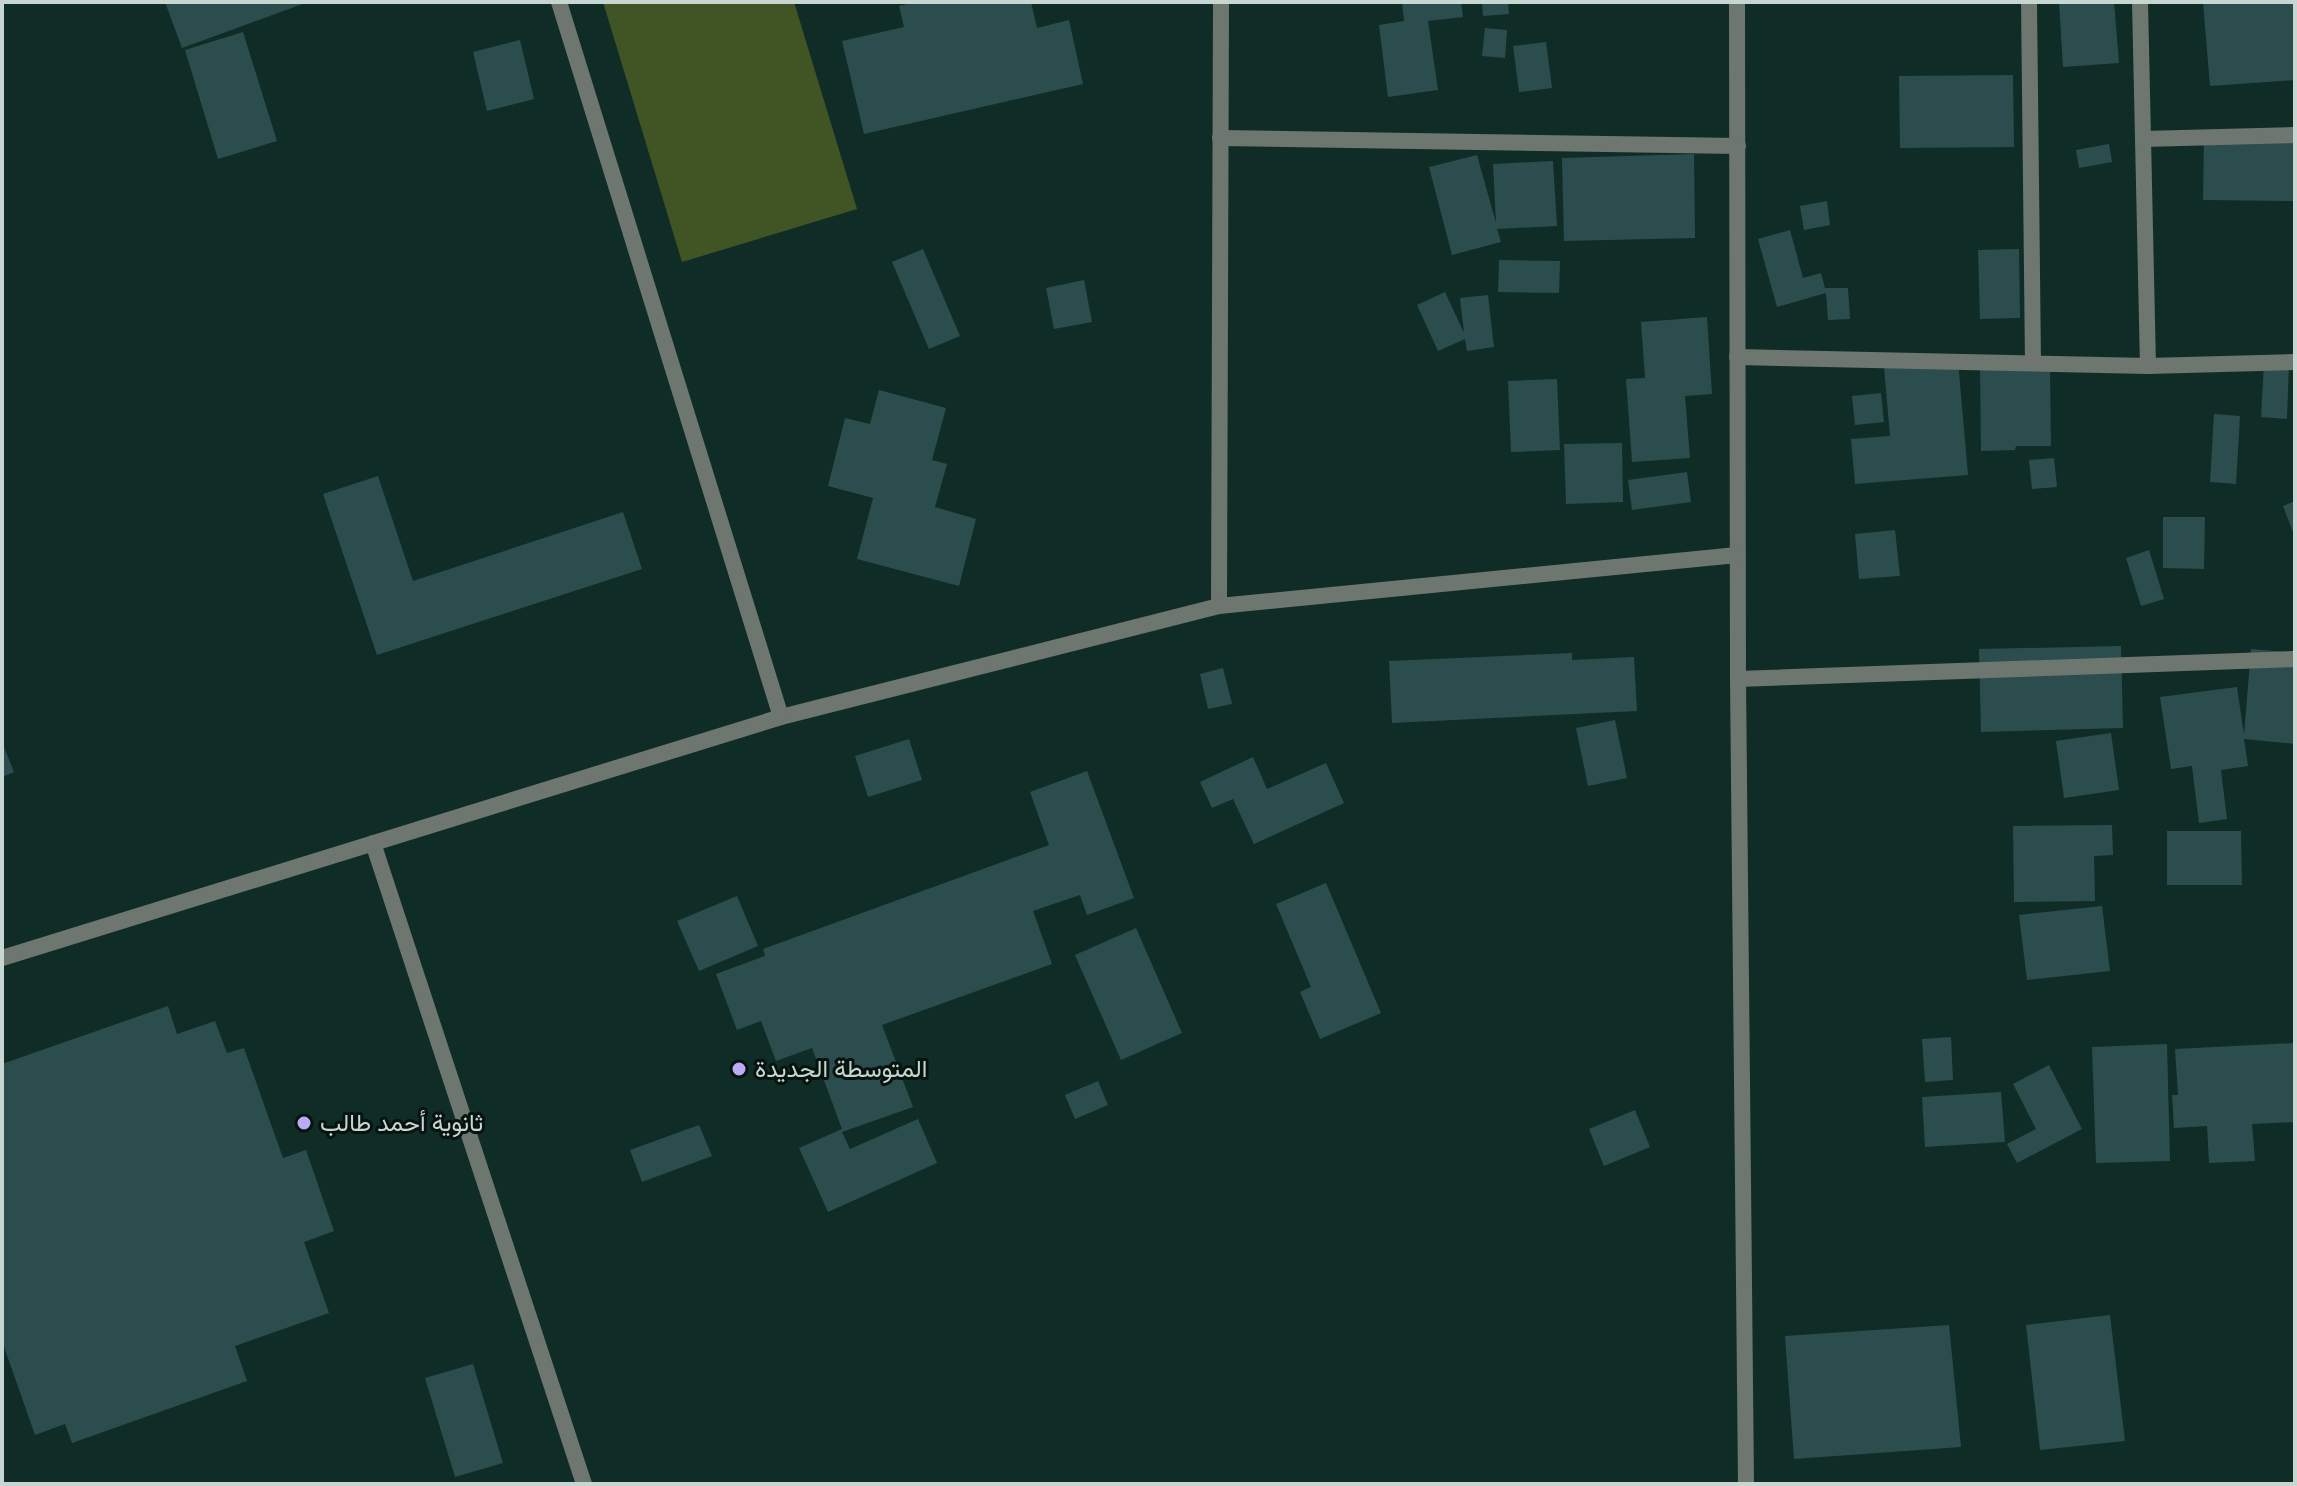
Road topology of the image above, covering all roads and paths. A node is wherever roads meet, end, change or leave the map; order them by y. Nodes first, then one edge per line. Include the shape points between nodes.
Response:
1 (559, 2) edge
2 (1221, 2) edge
3 (1737, 2) edge
4 (2029, 2) edge
5 (2140, 2) edge
6 (2295, 135) edge
7 (1220, 138) junction
8 (2143, 139) junction
9 (1738, 146) junction
10 (1737, 357) junction
11 (2295, 362) edge
12 (2033, 363) junction
13 (2148, 366) junction
14 (1737, 555) junction
15 (1219, 606) junction
16 (2295, 659) edge
17 (1738, 679) junction
18 (781, 717) junction
19 (373, 843) junction
20 (2, 958) edge
21 (584, 1484) edge
22 (1746, 1484) edge

1 - 18 street
2 - 7 street
3 - 9 street
4 - 12 street
5 - 8 street
6 - 8 street
7 - 9 street
7 - 15 street
8 - 13 street
9 - 10 street
10 - 12 street
10 - 14 street
11 - 13 street
12 - 13 street
14 - 15 street
14 - 17 street
15 - 18 street
16 - 17 street
17 - 22 street
18 - 19 street
19 - 20 street
19 - 21 street

